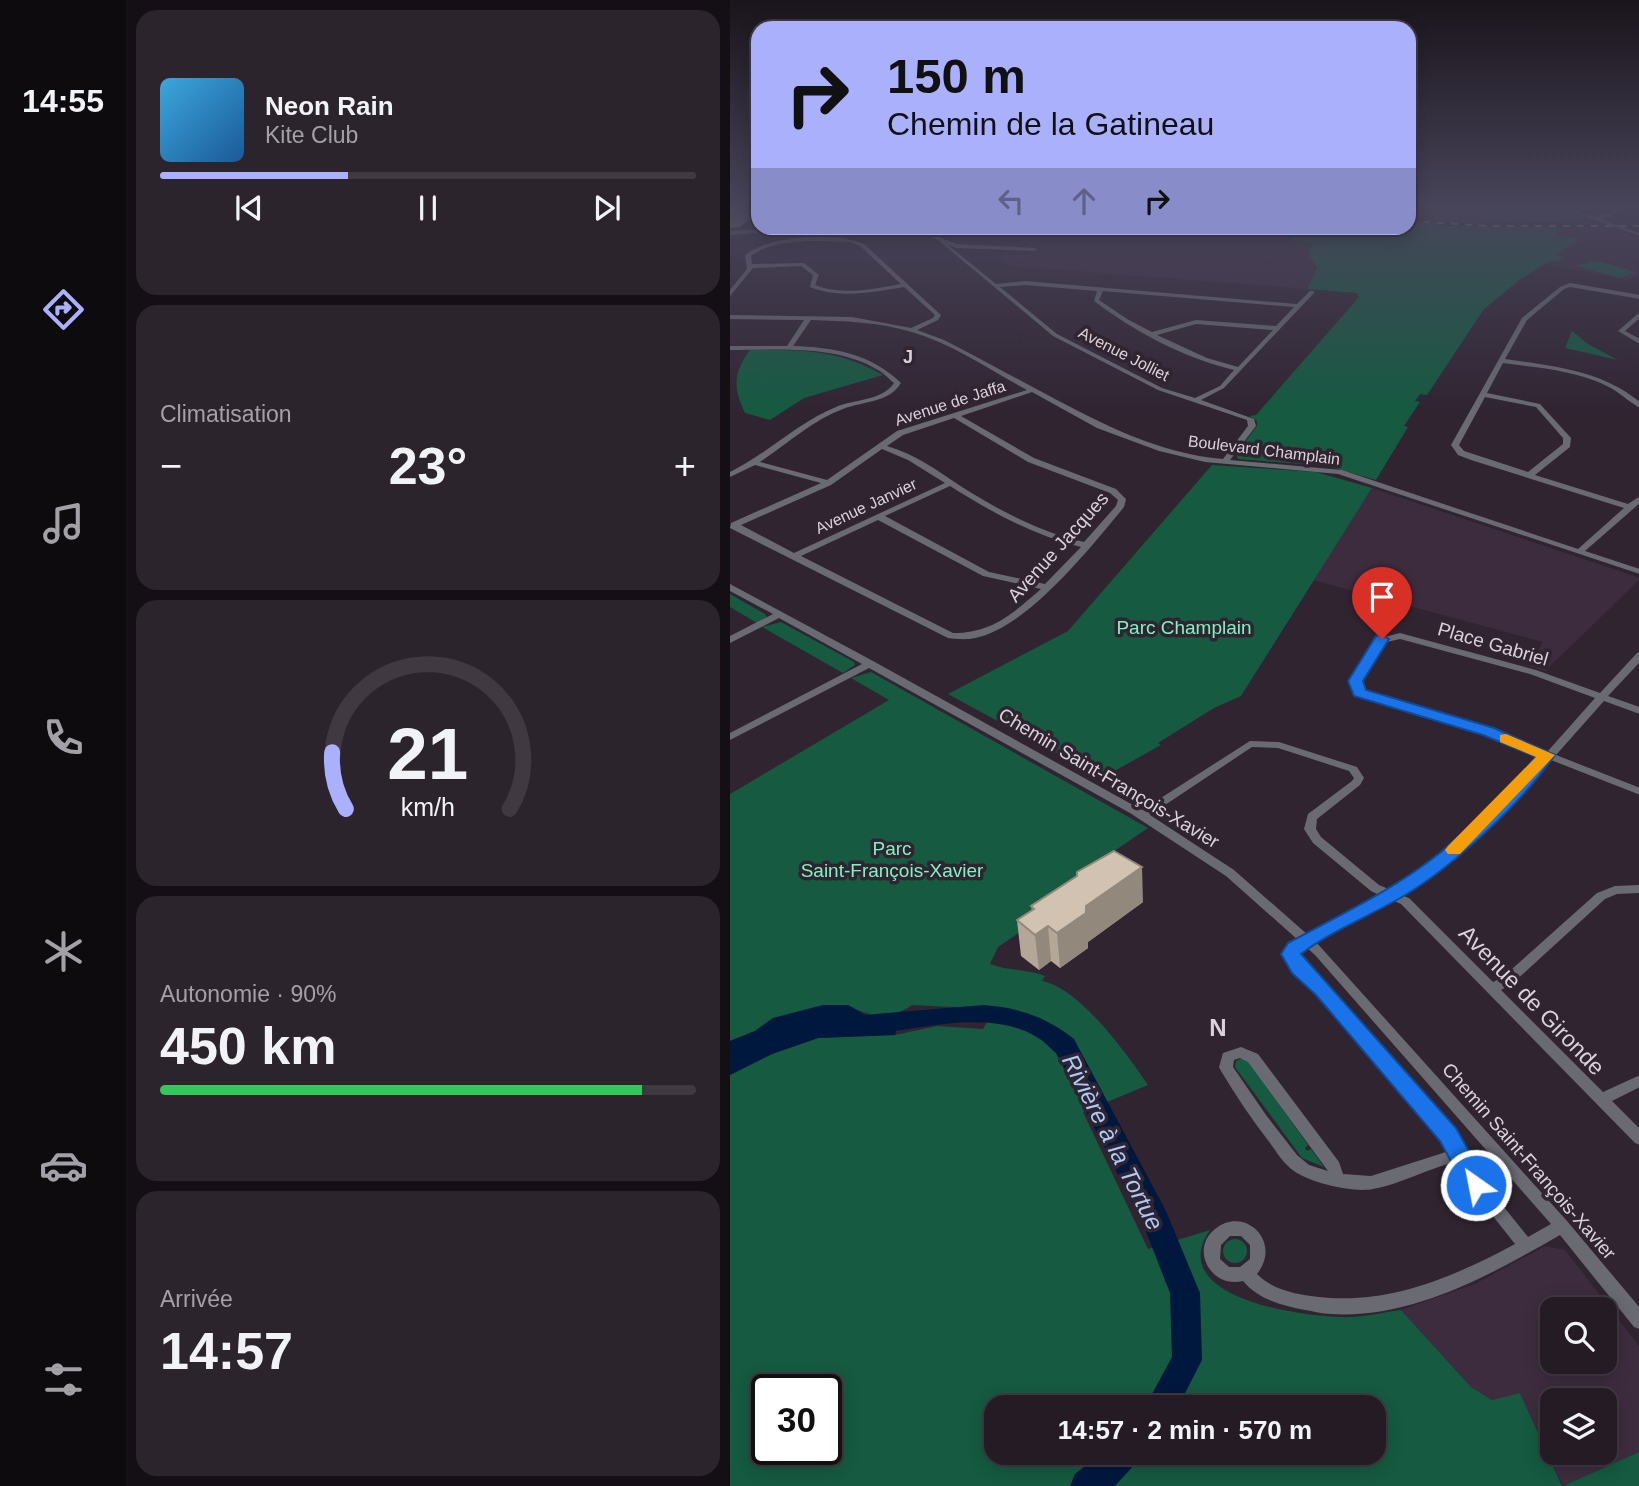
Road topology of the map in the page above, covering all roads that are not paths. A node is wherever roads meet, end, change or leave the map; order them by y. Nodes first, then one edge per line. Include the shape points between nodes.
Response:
1 (748, 273) edge
2 (814, 273) edge
3 (893, 273) edge
4 (979, 273) edge
5 (906, 285) junction
6 (995, 286) junction
7 (1101, 289) junction
8 (1312, 292) dead end
9 (730, 294) edge
10 (1639, 297) edge
11 (1298, 306) junction
12 (1639, 314) edge
13 (730, 317) edge
14 (809, 318) junction
15 (1277, 328) junction
16 (912, 330) junction
17 (1153, 334) junction
18 (1639, 342) edge
19 (730, 348) edge
20 (788, 349) junction
21 (1502, 361) junction
22 (1239, 369) junction
23 (1033, 390) junction
24 (1484, 395) junction
25 (1196, 401) junction
26 (1639, 406) edge
27 (955, 415) junction
28 (879, 446) junction
29 (1225, 462) junction
30 (757, 463) junction
31 (730, 474) edge
32 (1529, 476) junction
33 (829, 483) junction
34 (950, 483) junction
35 (1639, 498) edge
36 (1630, 507) junction
37 (878, 516) junction
38 (732, 526) edge
39 (1085, 545) junction
40 (1579, 552) junction
41 (794, 556) junction
42 (1639, 572) edge
43 (730, 587) edge
44 (1044, 587) junction
45 (780, 614) junction
46 (730, 640) edge
47 (1639, 655) edge
48 (870, 663) junction
49 (1601, 697) junction
50 (1639, 711) edge
51 (730, 737) edge
52 (1547, 755) junction
53 (1639, 792) edge
54 (1142, 815) junction
55 (1639, 889) edge
56 (1391, 895) junction
57 (1308, 941) junction
58 (1492, 989) junction
59 (1639, 1080) edge
60 (1601, 1100) junction
61 (1639, 1139) edge
62 (1457, 1155) junction
63 (1337, 1178) junction
64 (1562, 1226) junction
65 (1527, 1247) junction
66 (1246, 1272) dead end
67 (1639, 1321) edge

1 - 9 street
2 - 5 street via 812,286 823,290
3 - 5 street
4 - 6 street, Avenue Jolliet
5 - 16 street via 938,315
6 - 7 street via 1021,283
6 - 25 street, Avenue Jolliet via 1056,335 1160,389
7 - 11 street
7 - 17 street via 1097,301
8 - 11 street
10 - 21 street via 1578,285 1564,287 1527,316
11 - 15 street
12 - 18 street via 1621,330
13 - 14 street, Boulevard Champlain
14 - 16 street, Boulevard Champlain via 859,320
14 - 20 street
15 - 17 street via 1196,321
15 - 22 street
16 - 23 street, Boulevard Champlain
17 - 22 street via 1217,364
19 - 20 street
20 - 30 street via 852,356 899,385 889,393 833,411
21 - 24 street
21 - 26 street via 1588,374 1627,394
22 - 25 street via 1220,388
23 - 27 street, Avenue de Jaffa
23 - 29 street, Boulevard Champlain via 1115,432 1187,456
24 - 32 street via 1456,448 1469,457
24 - 32 street via 1541,407 1567,439 1567,445
25 - 29 street, Avenue Jolliet via 1253,423
27 - 28 street, Avenue de Jaffa via 900,433
27 - 39 street, Avenue Jacques via 1031,460 1120,495 1121,505
28 - 33 street, Avenue de Jaffa
28 - 34 street via 901,451
29 - 40 street, Boulevard Champlain via 1339,472
30 - 31 street
30 - 33 street
32 - 36 street
33 - 38 street, Avenue de Jaffa
34 - 37 street, Avenue Janvier
34 - 39 street via 1058,539
35 - 36 street
36 - 40 street
37 - 41 street, Avenue Janvier
37 - 44 street via 986,574
38 - 41 street, Avenue Jacques
39 - 44 street, Avenue Jacques
40 - 42 street, Boulevard Champlain
41 - 44 street, Avenue Jacques via 955,637 980,635 1010,621
43 - 45 street, Chemin Saint-François-Xavier
45 - 46 street
45 - 48 street, Chemin Saint-François-Xavier
47 - 49 street
48 - 51 street
48 - 54 street, Chemin Saint-François-Xavier
49 - 50 street
49 - 52 street
49 - 52 street, Place Gabriel via 1533,672 1396,636 1379,641 1355,681 1364,695 1483,729
52 - 53 street
52 - 56 street via 1462,843
54 - 56 street, Avenue de Gironde via 1250,744 1273,743 1346,766 1356,772 1358,780 1316,813 1310,829 1375,888
54 - 57 street, Chemin Saint-François-Xavier via 1230,873
55 - 58 street via 1602,896
56 - 57 street
56 - 58 street, Avenue de Gironde via 1405,901
57 - 62 street via 1293,949 1294,962 1323,989 1443,1128
57 - 64 street, Chemin Saint-François-Xavier
58 - 60 street, Avenue de Gironde
59 - 60 street
60 - 61 street, Avenue de Gironde
62 - 63 street via 1371,1183
62 - 65 street
63 - 63 street via 1334,1167 1253,1058 1241,1052 1228,1057 1227,1069 1294,1162
64 - 65 street
64 - 67 street, Chemin Saint-François-Xavier
65 - 66 street via 1470,1274 1372,1306 1300,1302 1264,1290

